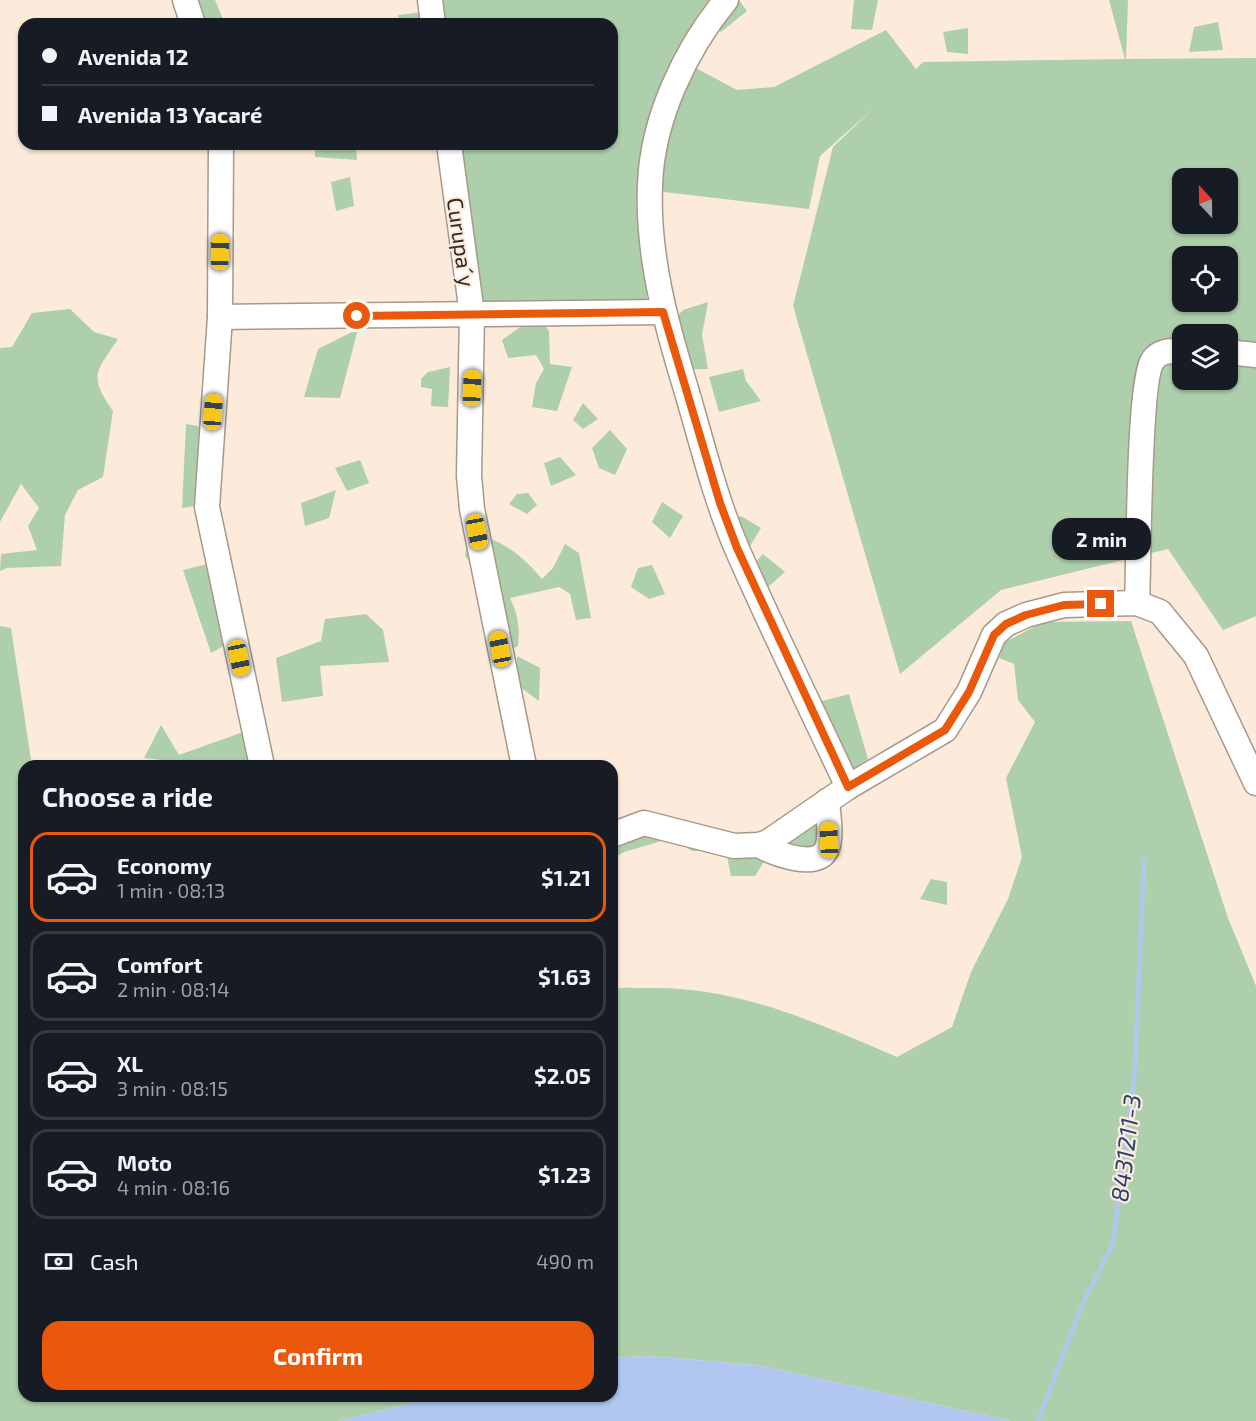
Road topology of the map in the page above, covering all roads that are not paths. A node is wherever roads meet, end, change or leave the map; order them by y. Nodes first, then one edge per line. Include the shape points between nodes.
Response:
1 (185, 0) edge
2 (430, 0) edge
3 (726, 0) edge
4 (191, 18) edge
5 (432, 18) edge
6 (221, 150) edge
7 (450, 150) edge
8 (663, 312) junction
9 (472, 314) junction
10 (220, 317) junction
11 (1172, 351) edge
12 (1238, 353) edge
13 (1256, 355) edge
14 (1137, 603) junction
15 (261, 760) edge
16 (523, 760) edge
17 (1256, 783) edge
18 (848, 787) junction
19 (827, 801) junction
20 (618, 833) edge
21 (759, 845) junction

1 - 4 street
2 - 5 street
3 - 8 street via 709,20 684,66 655,144 651,221
6 - 10 street
7 - 9 street, Curupa´y
8 - 9 street
8 - 18 street via 737,548
9 - 10 street
9 - 16 street, Curupa´y via 470,487
10 - 15 street via 207,507
11 - 14 street via 1163,351 1149,368 1144,406
12 - 13 street
14 - 17 street via 1160,612 1197,656
14 - 18 street via 1064,605 1006,624 994,635 969,692 945,730
18 - 19 street
19 - 21 street
19 - 21 street via 829,840 820,856 804,859 771,852
20 - 21 street via 644,823 734,846

